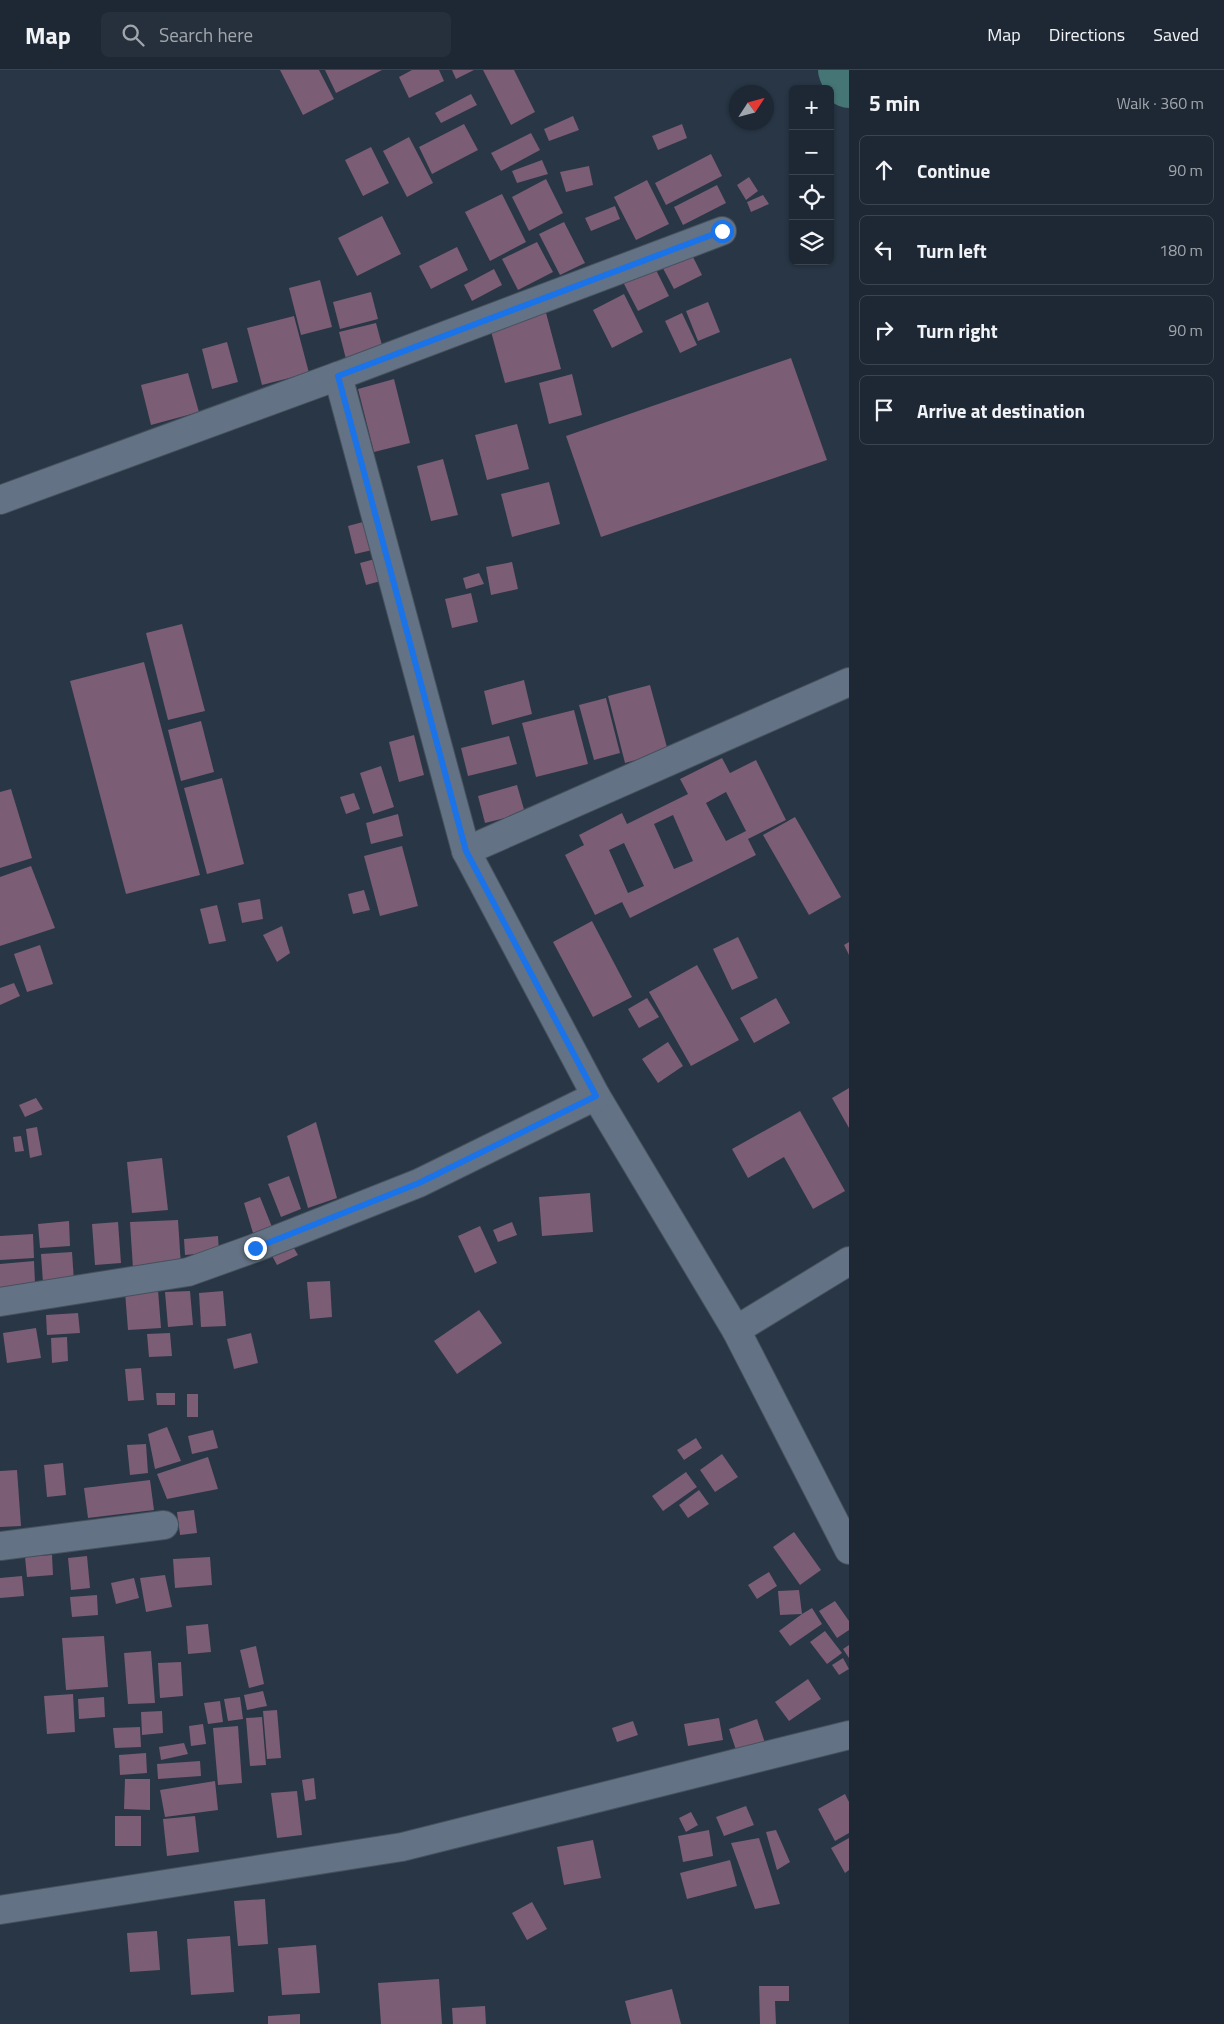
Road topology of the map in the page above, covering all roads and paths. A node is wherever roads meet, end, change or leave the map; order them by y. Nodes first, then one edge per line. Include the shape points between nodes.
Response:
1 (722, 231) dead end
2 (338, 376) junction
3 (0, 500) edge
4 (849, 682) edge
5 (466, 851) junction
6 (596, 1096) junction
7 (849, 1261) edge
8 (0, 1302) edge
9 (736, 1330) junction
10 (164, 1525) dead end
11 (0, 1546) edge
12 (849, 1550) edge
13 (849, 1735) edge
14 (0, 1910) edge

1 - 2 street
2 - 3 street
2 - 5 street
4 - 5 street
5 - 6 street
6 - 8 street via 419,1183 188,1272
6 - 9 street
7 - 9 street
9 - 12 street
10 - 11 street
13 - 14 street via 402,1847

